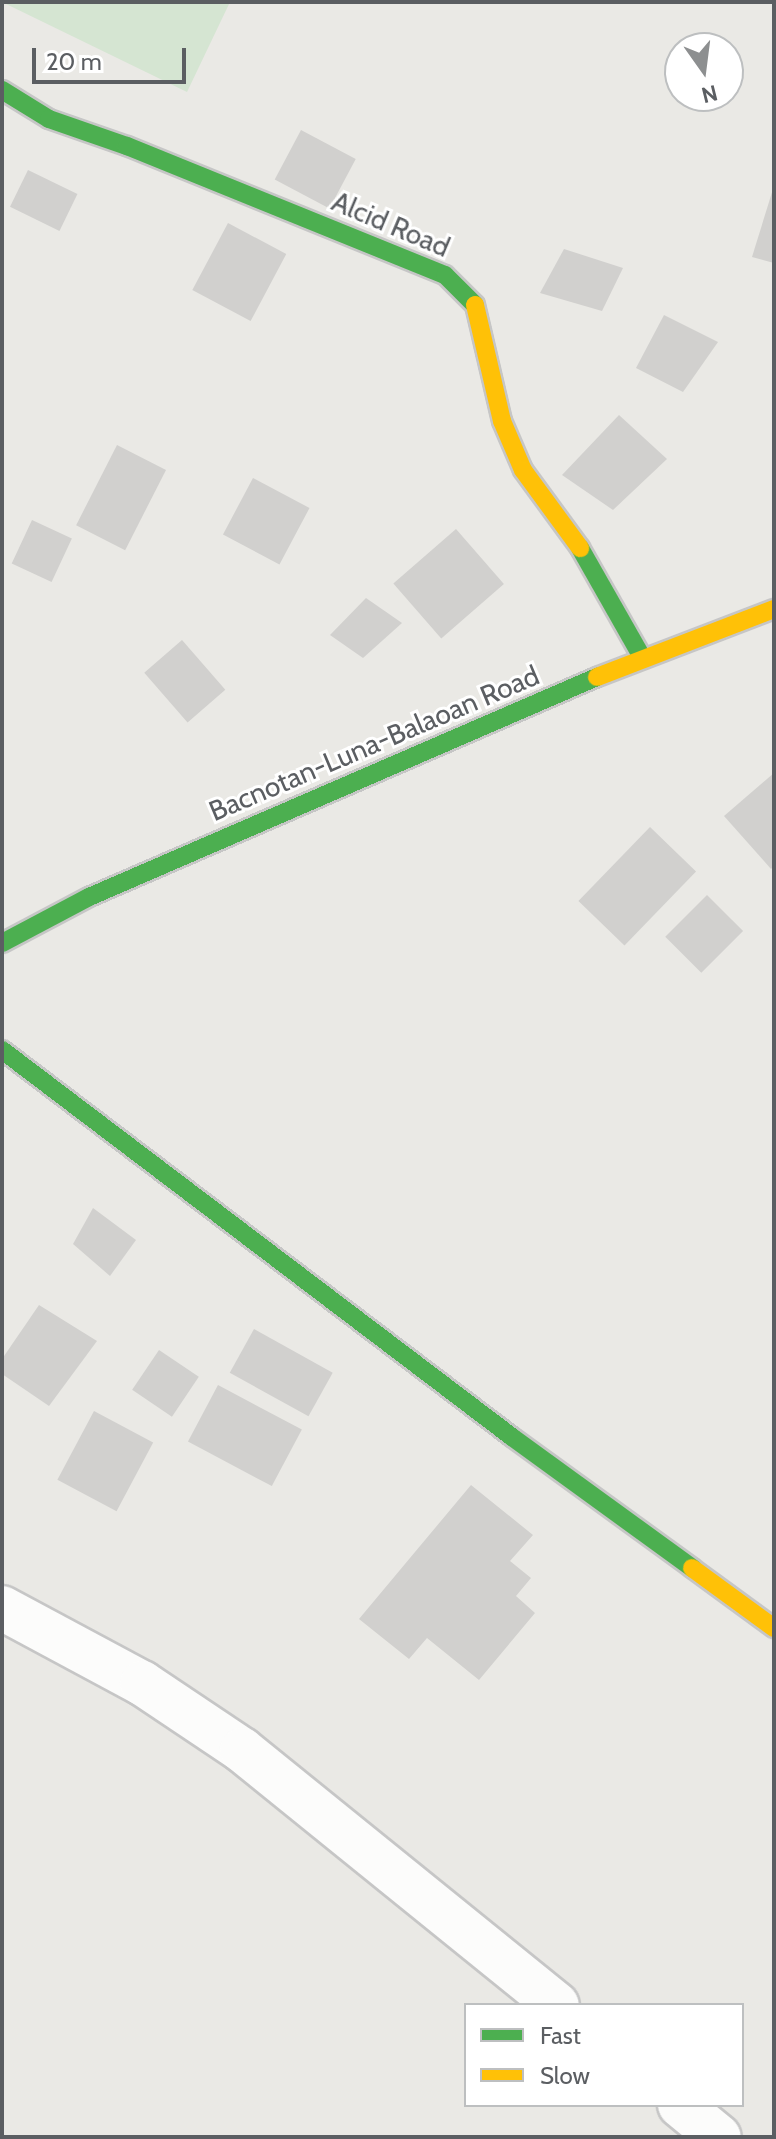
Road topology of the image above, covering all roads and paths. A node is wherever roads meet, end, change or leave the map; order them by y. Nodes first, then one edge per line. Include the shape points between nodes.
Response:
1 (2, 90) edge
2 (774, 609) edge
3 (642, 657) junction
4 (2, 943) edge
5 (2, 1050) edge
6 (2, 1608) edge
7 (774, 1628) edge
8 (555, 2003) edge
9 (682, 2107) edge
10 (719, 2137) edge

1 - 3 street, Alcid Road via 49,119 445,275 463,289 477,307 502,421 523,470 578,545
2 - 3 street, Bacnotan-Luna-Balaoan Road
3 - 4 street, Bacnotan-Luna-Balaoan Road via 89,897
5 - 7 street via 512,1437
6 - 8 street via 142,1683 242,1750
9 - 10 street

